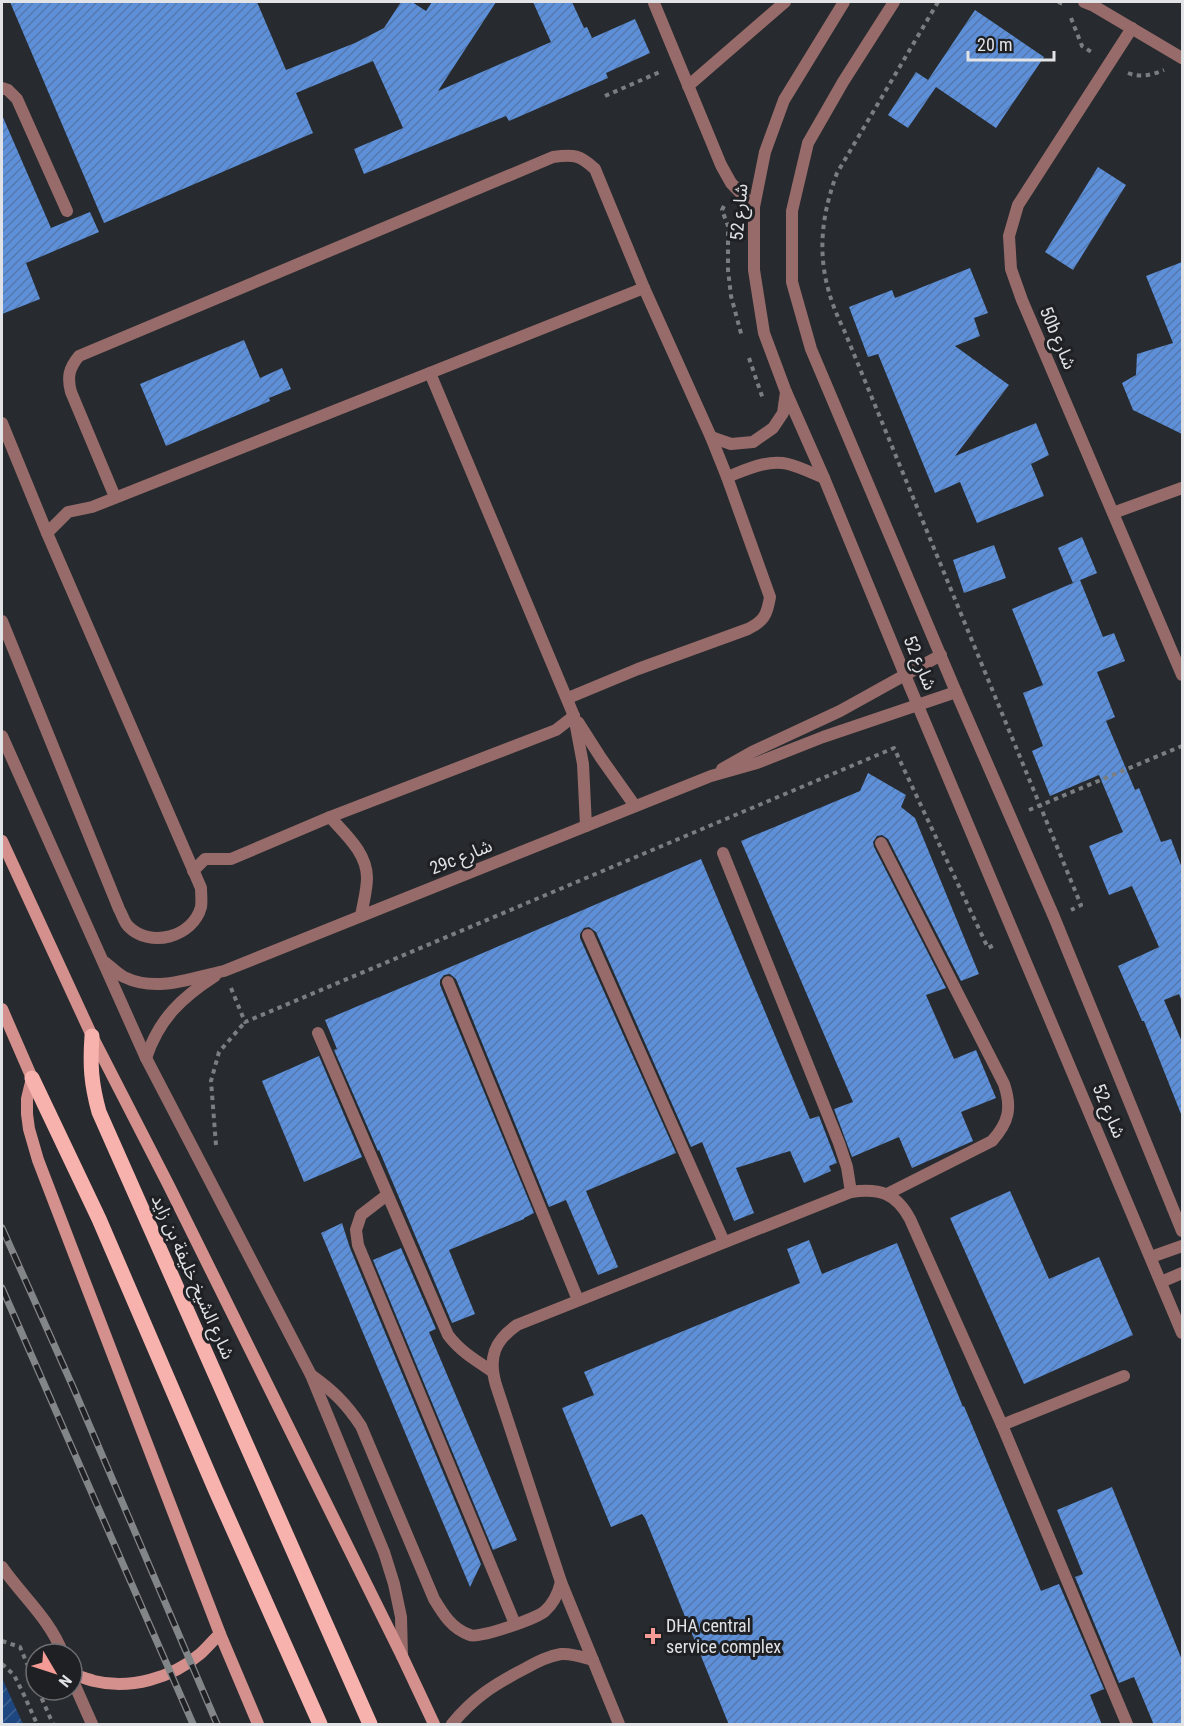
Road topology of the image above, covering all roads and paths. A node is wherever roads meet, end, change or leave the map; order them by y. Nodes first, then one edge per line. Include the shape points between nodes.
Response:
1 (655, 2) edge
2 (785, 2) edge
3 (844, 2) edge
4 (894, 2) edge
5 (938, 2) edge
6 (1058, 2) edge
7 (1089, 3) edge
8 (1066, 5) dead end
9 (1070, 15) dead end
10 (1132, 28) junction
11 (1182, 58) edge
12 (680, 64) junction
13 (1109, 64) junction
14 (1167, 69) dead end
15 (688, 86) junction
16 (2, 88) edge
17 (605, 96) dead end
18 (754, 207) junction
19 (67, 211) dead end
20 (644, 288) junction
21 (430, 373) junction
22 (786, 392) junction
23 (2, 423) edge
24 (711, 437) junction
25 (728, 477) junction
26 (824, 478) junction
27 (1182, 488) edge
28 (115, 497) junction
29 (1113, 513) junction
30 (47, 533) junction
31 (2, 621) edge
32 (941, 655) junction
33 (905, 675) junction
34 (1182, 675) edge
35 (956, 692) junction
36 (568, 698) junction
37 (918, 705) junction
38 (574, 716) junction
39 (2, 736) edge
40 (1182, 746) edge
41 (711, 776) junction
42 (634, 806) junction
43 (1040, 806) junction
44 (330, 817) junction
45 (1011, 818) junction
46 (586, 826) junction
47 (2, 841) edge
48 (881, 843) dead end
49 (723, 853) dead end
50 (193, 871) junction
51 (361, 916) junction
52 (1054, 917) junction
53 (588, 935) dead end
54 (1015, 935) junction
55 (105, 963) junction
56 (224, 971) junction
57 (448, 982) dead end
58 (2, 1009) edge
59 (245, 1022) junction
60 (318, 1033) dead end
61 (92, 1036) junction
62 (146, 1058) junction
63 (32, 1078) junction
64 (216, 1146) dead end
65 (851, 1192) junction
66 (887, 1194) junction
67 (387, 1195) junction
68 (1182, 1231) edge
69 (724, 1242) junction
70 (1182, 1246) edge
71 (1151, 1257) junction
72 (1182, 1273) edge
73 (1161, 1282) junction
74 (578, 1300) junction
75 (1182, 1333) edge
76 (492, 1371) junction
77 (310, 1375) junction
78 (1124, 1376) dead end
79 (1002, 1425) junction
80 (2, 1567) edge
81 (561, 1582) junction
82 (515, 1624) junction
83 (220, 1634) junction
84 (2, 1641) edge
85 (57, 1642) edge
86 (24, 1656) edge
87 (402, 1656) junction
88 (593, 1660) junction
89 (2, 1664) edge
90 (84, 1678) edge
91 (43, 1702) edge
92 (82, 1702) edge
93 (37, 1725) edge
94 (53, 1725) edge
95 (92, 1725) edge
96 (258, 1725) edge
97 (320, 1725) edge
98 (370, 1725) edge
99 (434, 1725) edge
100 (452, 1725) edge
101 (619, 1725) edge
102 (1127, 1725) edge

1 - 12 street
2 - 15 street
3 - 18 street, شارع 52 via 784,100 765,152
4 - 32 street, شارع 52 via 808,143 792,212 792,282 811,349
5 - 43 path via 837,173 824,220 824,268 835,310
6 - 8 path
7 - 10 street
9 - 13 path via 1082,46
10 - 11 street
10 - 13 street, 50b شارع
12 - 15 street
12 - 17 path
13 - 14 path via 1134,75
13 - 29 street, 50b شارع via 1018,205 1009,236 1011,269 1022,300
15 - 18 street via 721,165 731,183
16 - 19 street via 17,99
18 - 22 street, شارع 52 via 753,270 764,333
20 - 21 street
20 - 24 street
20 - 28 street via 595,169 584,159 554,157 79,356 70,366 71,392
21 - 28 street
21 - 36 street
22 - 24 street via 783,413 773,428 753,441 731,444
22 - 26 street, شارع 52
23 - 30 street
24 - 25 street
25 - 26 street via 776,462
25 - 36 street via 770,597 768,611 760,623
26 - 33 street, شارع 52
27 - 29 street
28 - 30 street via 68,512
29 - 34 street, 50b شارع
30 - 50 street
31 - 50 street via 128,926 143,936 161,939 174,936 193,923 201,906 201,888
32 - 33 street, 29c شارع
32 - 35 street, شارع 52
33 - 37 street, شارع 52
33 - 41 street, 29c شارع
35 - 37 street, 29c شارع
35 - 45 street, شارع 52
36 - 38 street
37 - 41 street, 29c شارع
37 - 54 street, شارع 52
38 - 42 street
38 - 44 street via 556,730
38 - 46 street via 583,764
39 - 55 street
40 - 43 path
41 - 42 street, 29c شارع
42 - 46 street, 29c شارع
43 - 45 path
43 - 52 path via 1081,905
44 - 50 street via 231,859 205,859
44 - 51 street via 365,862 367,879
45 - 52 street, شارع 52
46 - 51 street, 29c شارع
47 - 61 main road, شارع الشيخ خليفة بن زايد
48 - 66 street via 1009,1098 1005,1122 992,1141
49 - 65 street via 839,1143
51 - 56 street, 29c شارع
52 - 68 street, شارع 52
53 - 69 street
54 - 59 path via 988,948 894,748
54 - 71 street, شارع 52
55 - 56 street, 29c شارع via 122,976 143,984 169,985
55 - 62 street
56 - 59 path
56 - 62 street, 29c شارع via 179,1003 160,1024
57 - 74 street
58 - 63 main road
59 - 64 path via 219,1052 211,1081
60 - 67 street
61 - 87 main road
61 - 98 main road, شارع الشيخ خليفة بن زايد via 92,1088 99,1112
62 - 77 street
63 - 83 main road via 27,1099 32,1143
63 - 97 main road via 99,1219
65 - 66 street
65 - 69 street
66 - 79 street via 897,1200 910,1219
67 - 76 street via 448,1335 467,1356
67 - 82 street via 361,1215 356,1230 358,1245
69 - 74 street
70 - 71 street
71 - 73 street, شارع 52
72 - 73 street
73 - 75 street, شارع 52
74 - 76 street via 506,1333 492,1357
76 - 81 street
77 - 82 street via 342,1400 361,1426 443,1615 472,1636
77 - 87 street via 384,1552 401,1617
78 - 79 street
79 - 102 street
80 - 85 street via 46,1621
81 - 82 street via 556,1599 544,1613
81 - 88 street
83 - 90 main road via 178,1670 152,1680 124,1684
83 - 96 main road
84 - 86 path via 20,1647
87 - 99 main road
88 - 100 street via 570,1654 546,1658 495,1685 471,1703
88 - 101 street
89 - 93 path via 14,1675
91 - 94 path
92 - 95 street

